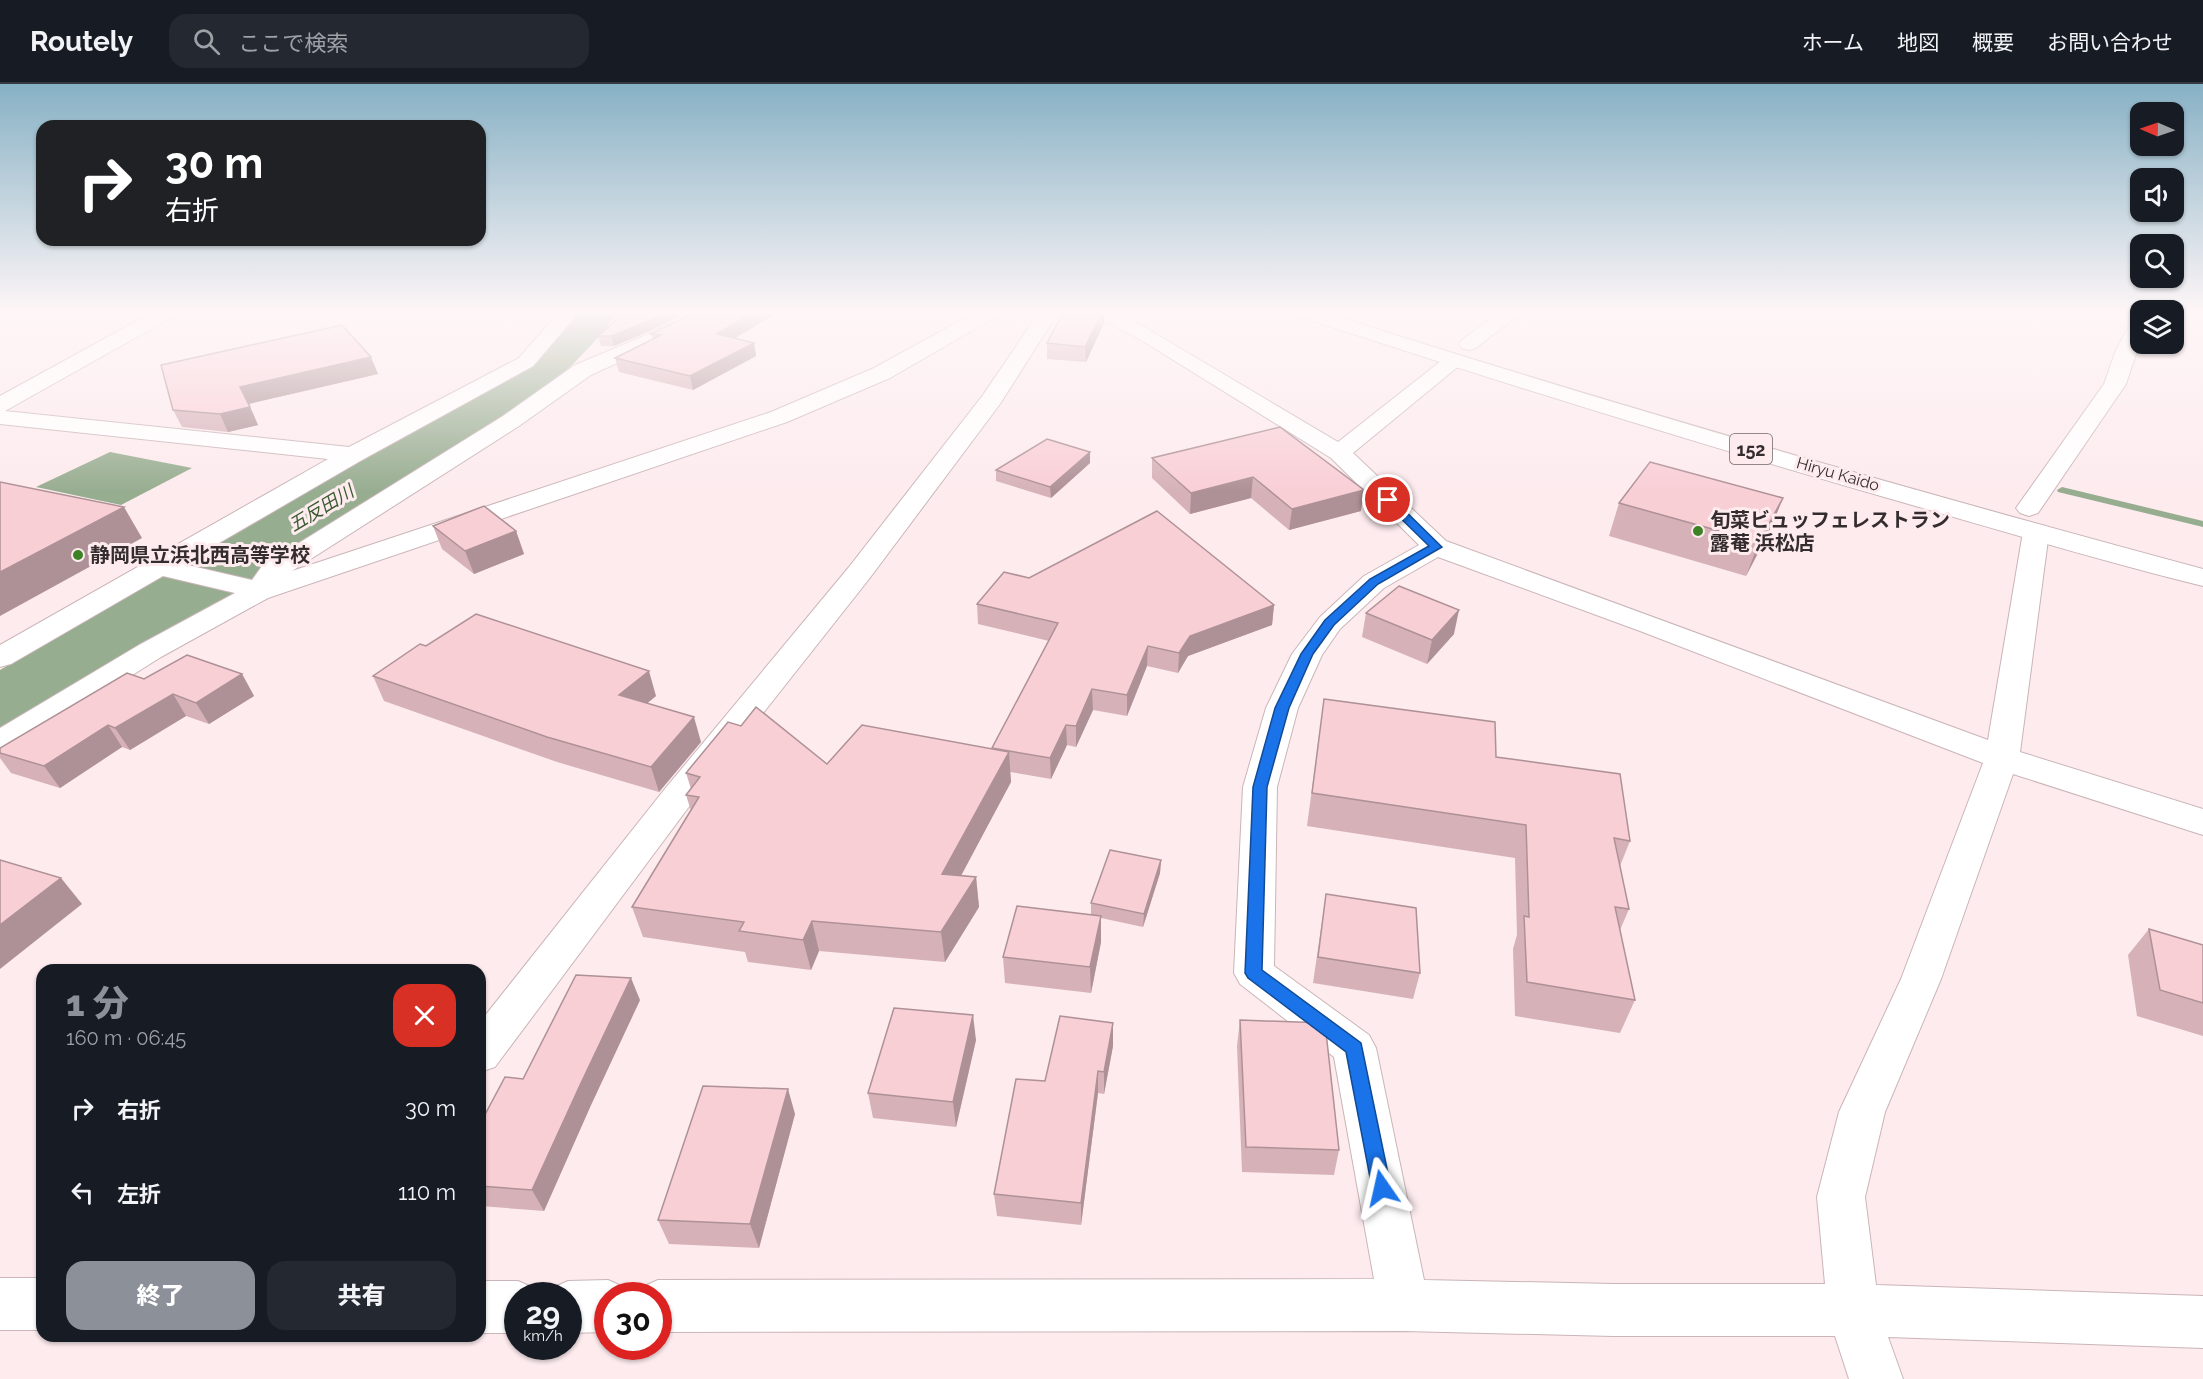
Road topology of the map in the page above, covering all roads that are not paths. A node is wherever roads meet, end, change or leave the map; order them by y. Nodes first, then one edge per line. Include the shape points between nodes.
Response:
1 (60, 371) edge
2 (508, 371) edge
3 (581, 371) edge
4 (885, 371) edge
5 (1010, 371) edge
6 (1206, 371) edge
7 (1438, 371) edge
8 (1527, 371) edge
9 (1548, 371) edge
10 (2119, 371) edge
11 (0, 405) edge
12 (0, 417) edge
13 (1812, 446) dead end
14 (1339, 453) junction
15 (353, 455) junction
16 (1960, 488) dead end
17 (2032, 520) junction
18 (1437, 547) junction
19 (2203, 556) edge
20 (171, 570) junction
21 (2203, 578) edge
22 (248, 588) junction
23 (0, 658) edge
24 (0, 743) edge
25 (2002, 758) junction
26 (2203, 822) edge
27 (486, 1046) edge
28 (0, 1304) edge
29 (36, 1304) edge
30 (1404, 1305) junction
31 (672, 1306) edge
32 (486, 1307) edge
33 (504, 1307) edge
34 (1853, 1311) junction
35 (2203, 1322) edge
36 (1876, 1379) edge

1 - 11 main road
2 - 15 main road
3 - 22 main road via 511,421
4 - 22 main road via 779,417
5 - 27 main road via 859,573 675,799
6 - 14 main road
7 - 14 main road
8 - 17 main road, Hiryu Kaido / 152
9 - 13 main road, Hiryu Kaido / 152
10 - 17 main road
12 - 15 main road
14 - 18 main road
15 - 20 main road
16 - 17 main road, Hiryu Kaido / 152
17 - 19 main road, Hiryu Kaido / 152
17 - 21 main road, Hiryu Kaido / 152
17 - 25 main road
18 - 25 main road
18 - 30 main road via 1374,582 1330,623 1307,654 1282,708 1260,787 1254,973 1354,1048
20 - 22 main road
20 - 23 main road
22 - 24 main road
25 - 26 main road
25 - 34 main road via 1921,979 1862,1112 1841,1197
28 - 29 main road
30 - 31 main road
30 - 34 main road
32 - 33 main road
34 - 35 main road
34 - 36 main road

